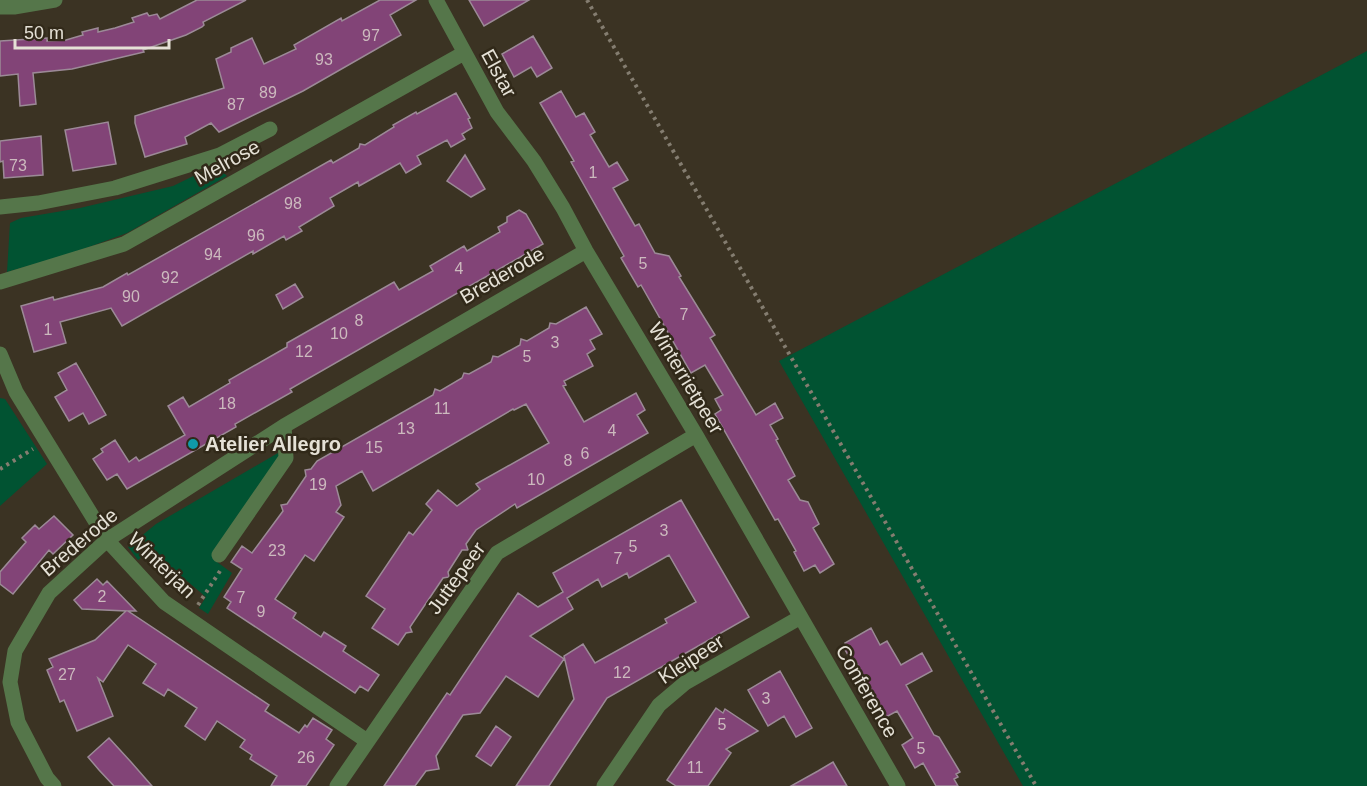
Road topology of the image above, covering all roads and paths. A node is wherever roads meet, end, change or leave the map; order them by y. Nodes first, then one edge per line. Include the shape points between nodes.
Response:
1 (55, 0) edge
2 (436, 0) edge
3 (587, 0) edge
4 (0, 7) edge
5 (464, 53) junction
6 (270, 129) dead end
7 (534, 161) joint
8 (0, 207) edge
9 (586, 251) junction
10 (0, 282) edge
11 (0, 354) edge
12 (284, 426) junction
13 (696, 435) junction
14 (46, 441) junction
15 (0, 470) edge
16 (107, 540) junction
17 (219, 555) joint
18 (800, 618) junction
19 (188, 619) junction
20 (367, 741) junction
21 (895, 785) edge
22 (54, 786) edge
23 (337, 786) edge
24 (604, 786) edge
25 (1036, 786) edge

1 - 4 street
2 - 5 street, Elstar
3 - 25 path
5 - 7 street, Elstar via 496,112
5 - 10 street, Melrose via 124,244
6 - 8 street, Melrose via 220,155 116,188
7 - 9 street, Winterrietpeer
9 - 12 street, Brederode
9 - 13 street, Winterrietpeer
11 - 14 street, Winterjan via 15,392
12 - 16 street, Brederode
12 - 17 street via 286,458
13 - 18 street, Winterrietpeer
13 - 20 street, Juttepeer via 497,553
14 - 15 path
14 - 16 street, Winterjan
16 - 19 street, Winterjan via 164,602
16 - 22 street, Brederode via 49,593 15,651 10,682 18,722
17 - 19 path via 227,561
18 - 21 street, Conference
18 - 24 street, Kleipeer via 676,690 659,705
19 - 20 street, Winterjan
20 - 23 street, Juttepeer

